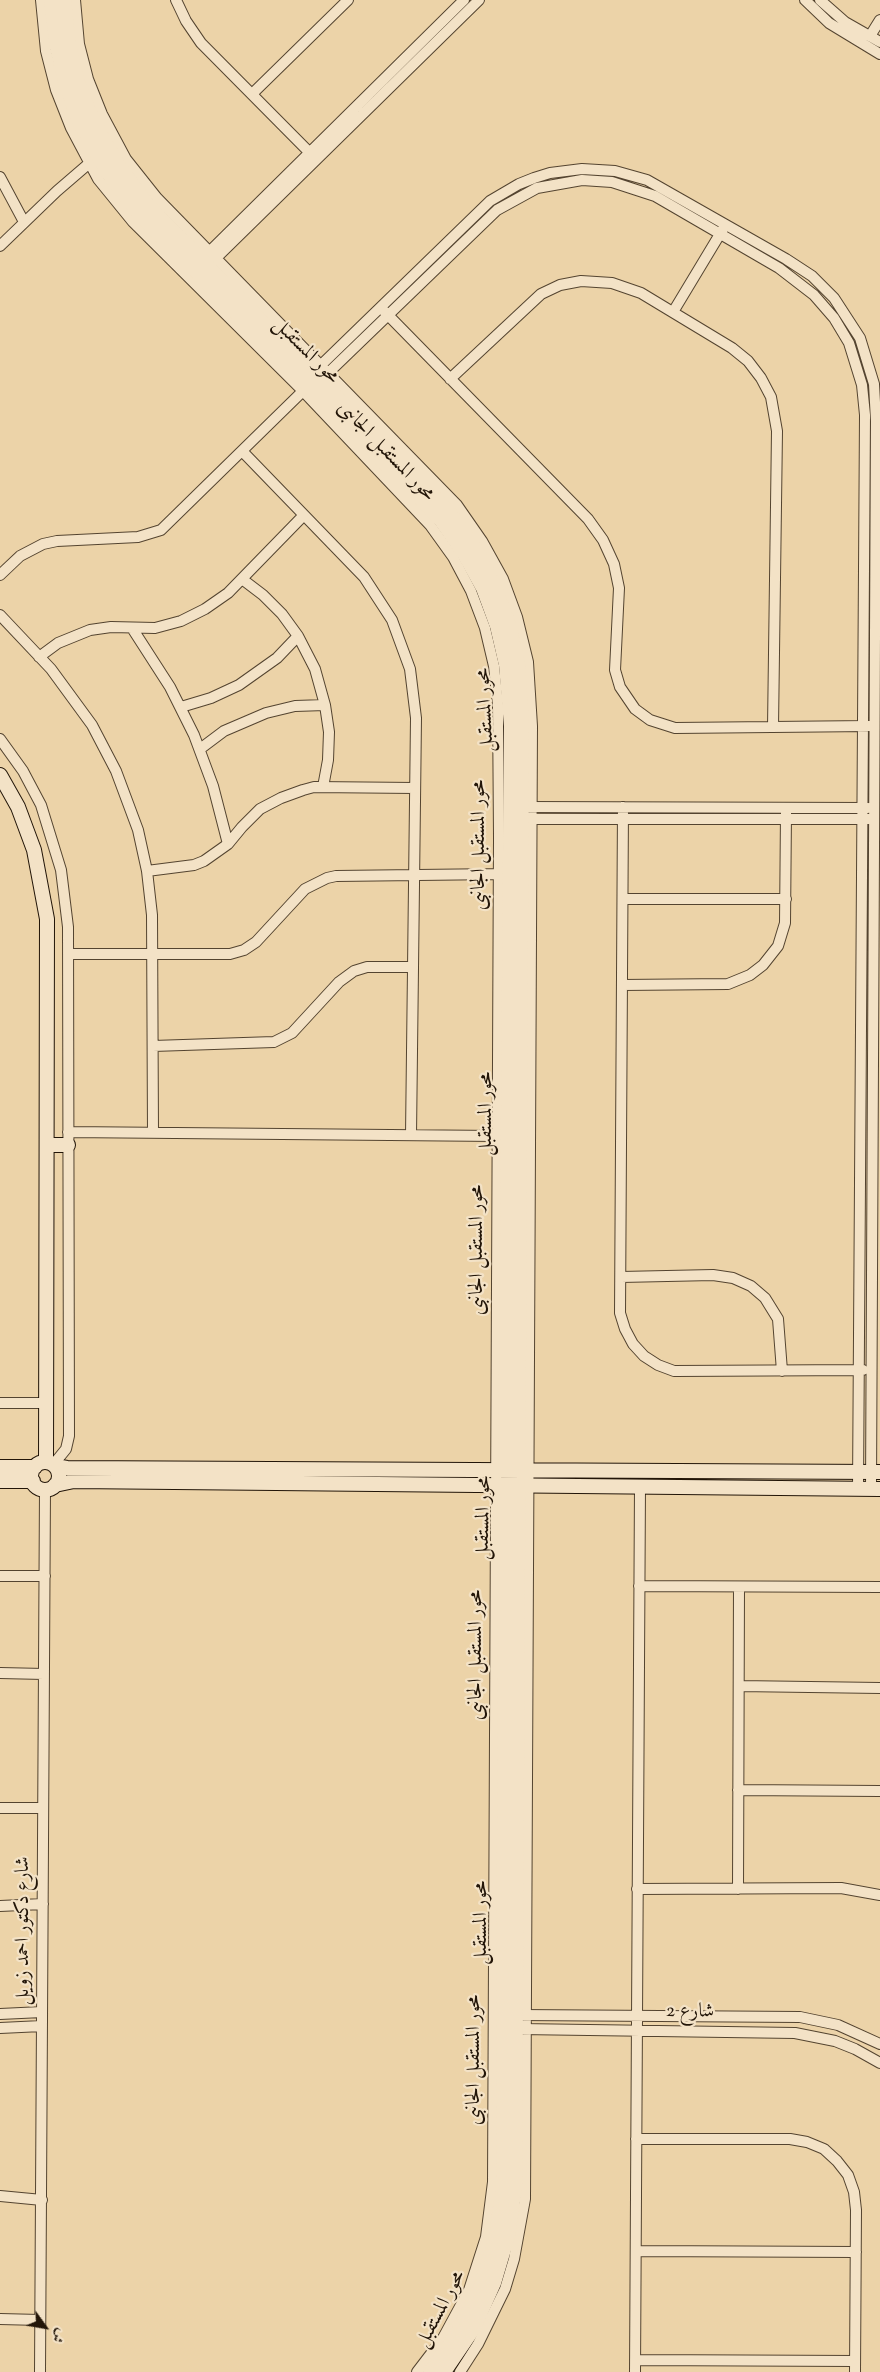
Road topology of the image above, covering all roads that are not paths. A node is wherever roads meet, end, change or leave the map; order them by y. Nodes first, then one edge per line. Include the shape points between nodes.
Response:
1 (41, 0) edge
2 (51, 0) edge
3 (64, 0) edge
4 (75, 0) edge
5 (176, 0) edge
6 (348, 0) edge
7 (464, 0) edge
8 (479, 0) edge
9 (805, 0) edge
10 (820, 0) edge
11 (880, 20) edge
12 (870, 36) junction
13 (880, 42) edge
14 (880, 54) edge
15 (252, 94) junction
16 (314, 156) junction
17 (93, 160) junction
18 (0, 178) edge
19 (24, 222) junction
20 (726, 224) junction
21 (720, 234) junction
22 (0, 246) edge
23 (205, 262) junction
24 (222, 304) junction
25 (380, 307) junction
26 (673, 312) junction
27 (388, 315) junction
28 (315, 379) junction
29 (450, 379) junction
30 (242, 451) junction
31 (304, 515) junction
32 (0, 575) edge
33 (242, 579) junction
34 (0, 615) edge
35 (132, 628) junction
36 (298, 636) junction
37 (39, 657) junction
38 (326, 705) junction
39 (181, 707) junction
40 (863, 726) junction
41 (874, 726) junction
42 (773, 727) junction
43 (0, 738) edge
44 (200, 749) junction
45 (0, 775) edge
46 (323, 787) junction
47 (415, 788) junction
48 (623, 808) junction
49 (786, 808) junction
50 (862, 808) junction
51 (874, 808) junction
52 (521, 813) junction
53 (623, 819) junction
54 (786, 819) junction
55 (862, 819) junction
56 (874, 819) junction
57 (504, 837) junction
58 (228, 844) junction
59 (147, 871) junction
60 (499, 874) junction
61 (414, 875) junction
62 (786, 899) junction
63 (623, 900) junction
64 (68, 954) junction
65 (153, 955) junction
66 (413, 967) junction
67 (861, 968) junction
68 (877, 968) edge
69 (861, 980) junction
70 (877, 980) edge
71 (622, 985) junction
72 (153, 1046) junction
73 (861, 1068) junction
74 (877, 1068) edge
75 (153, 1133) junction
76 (411, 1135) junction
77 (497, 1136) junction
78 (68, 1138) junction
79 (48, 1145) junction
80 (621, 1277) junction
81 (859, 1370) junction
82 (872, 1370) junction
83 (782, 1371) junction
84 (0, 1403) edge
85 (46, 1403) junction
86 (0, 1467) edge
87 (44, 1468) junction
88 (512, 1470) junction
89 (870, 1472) edge
90 (166, 1475) junction
91 (0, 1481) edge
92 (512, 1486) junction
93 (50, 1487) junction
94 (640, 1487) junction
95 (870, 1489) edge
96 (0, 1576) edge
97 (45, 1576) junction
98 (639, 1586) junction
99 (739, 1587) junction
100 (880, 1587) edge
101 (0, 1673) edge
102 (44, 1674) junction
103 (739, 1686) junction
104 (880, 1688) edge
105 (738, 1790) junction
106 (880, 1790) edge
107 (0, 1808) edge
108 (43, 1808) junction
109 (637, 1889) junction
110 (738, 1889) junction
111 (880, 1895) edge
112 (43, 1904) junction
113 (0, 1906) edge
114 (42, 2012) junction
115 (0, 2014) edge
116 (636, 2015) junction
117 (510, 2022) junction
118 (42, 2026) junction
119 (0, 2028) edge
120 (636, 2030) junction
121 (880, 2044) edge
122 (880, 2063) edge
123 (636, 2139) junction
124 (0, 2196) edge
125 (42, 2200) junction
126 (636, 2251) junction
127 (856, 2252) junction
128 (0, 2320) edge
129 (40, 2320) junction
130 (635, 2360) junction
131 (855, 2361) junction
132 (40, 2372) edge
133 (417, 2372) edge
134 (430, 2372) edge
135 (444, 2372) edge
136 (460, 2372) edge
137 (635, 2372) edge
138 (855, 2372) edge

1 - 17 street via 45,41 56,90 71,128
2 - 17 street, محور المستقبل via 56,48
3 - 23 street, محور المستقبل via 73,64 100,136 138,193
4 - 23 street via 83,61 94,96 110,130 126,159
5 - 15 street via 201,43
6 - 15 street
7 - 16 street
8 - 16 street
9 - 14 street via 829,23
10 - 12 street via 845,22
11 - 12 street
12 - 13 street
15 - 16 street
16 - 23 street
17 - 19 street
17 - 23 street, محور المستقبل via 128,201
17 - 24 street via 109,194 132,222
18 - 19 street
19 - 22 street
20 - 21 street
20 - 25 street via 662,186 631,174 582,168 550,173 519,184 490,200
20 - 41 street via 799,267 823,287 853,324 871,368 876,421
21 - 26 street
21 - 27 street via 655,196 627,185 582,180 552,184 523,194 497,210
21 - 40 street via 791,276 814,295 842,330 859,371 865,415
23 - 24 street, محور المستقبل
23 - 28 street, محور المستقبل
24 - 28 street, محور المستقبل
25 - 27 street
25 - 28 street
26 - 29 street via 641,293 612,282 581,281 560,286 541,294
26 - 42 street via 748,361 766,387 774,408 777,431
27 - 28 street
27 - 29 street
28 - 30 street
28 - 52 street, محور المستقبل via 440,519 464,552 483,588 502,646 509,686
28 - 52 street, محور المستقبل الجانبى via 452,500 482,541 502,579 524,640 531,683
28 - 57 street, محور المستقبل الجانبى via 430,525 453,557 471,591 490,647 497,685
29 - 42 street via 588,519 603,540 614,564 619,588 615,670 620,687 635,709 650,720 675,728
30 - 31 street
30 - 32 street via 167,526 157,532 138,537 43,544 20,556
31 - 33 street
31 - 47 street via 364,578 384,605 399,636 410,668 415,702
33 - 35 street via 217,602 193,616 155,628
33 - 36 street via 273,605
34 - 37 street
35 - 37 street via 106,628 79,634 58,643
35 - 39 street
36 - 38 street via 315,669
36 - 39 street via 277,658 239,685
37 - 59 street via 73,697 109,756 132,810
38 - 44 street via 295,706 266,713 224,731
38 - 46 street via 329,746
39 - 44 street
40 - 41 street
40 - 42 street
40 - 50 street
41 - 51 street
43 - 64 street via 32,787 52,837 64,888
44 - 58 street
45 - 79 street via 27,830 44,894 48,941
46 - 47 street
46 - 58 street via 303,790 270,803 251,817
47 - 61 street
48 - 49 street
48 - 52 street
48 - 53 street
49 - 50 street
49 - 54 street
50 - 51 street
50 - 55 street
51 - 56 street
52 - 53 street
52 - 57 street, محور المستقبل
52 - 88 street, محور المستقبل
53 - 54 street
53 - 63 street
54 - 55 street
54 - 62 street
55 - 56 street
55 - 67 street
56 - 68 street
57 - 60 street, محور المستقبل الجانبى
57 - 88 street, محور المستقبل
58 - 59 street via 212,857 194,865
59 - 65 street
60 - 61 street
60 - 77 street, محور المستقبل الجانبى
61 - 65 street via 336,876 319,881 300,894 256,942 237,953 223,956
61 - 66 street
62 - 63 street
62 - 71 street via 786,923 778,946 763,965 743,978 728,984
63 - 71 street
64 - 65 street
64 - 78 street
65 - 72 street
66 - 72 street via 367,967 354,971 343,978 292,1033 274,1042
66 - 76 street
67 - 68 street
67 - 69 street
68 - 70 street
69 - 70 street
69 - 73 street
70 - 74 street
71 - 80 street
72 - 75 street
73 - 74 street
73 - 81 street
74 - 82 street
75 - 76 street
75 - 78 street
76 - 77 street
77 - 88 street, محور المستقبل الجانبى
78 - 79 street
78 - 87 street via 69,1436 62,1455
79 - 85 street
80 - 83 street via 713,1275 733,1278 751,1286 765,1298 778,1320
80 - 83 street via 620,1313 625,1329 633,1344 651,1361 666,1369 682,1372
81 - 82 street
81 - 83 street
81 - 89 street
82 - 89 street
84 - 85 street
85 - 87 street
86 - 87 street
87 - 90 street
87 - 91 street
87 - 93 street via 59,1475
87 - 93 street via 39,1488
88 - 89 street
88 - 90 street
88 - 92 street, محور المستقبل
88 - 92 street, محور المستقبل الجانبى
89 - 95 street
90 - 92 street
90 - 93 street via 74,1481
92 - 94 street
92 - 117 street, محور المستقبل
92 - 117 street, محور المستقبل الجانبى
93 - 97 street, شارع دكتور احمد زويل
94 - 95 street
94 - 98 street
96 - 97 street
97 - 102 street, شارع دكتور احمد زويل
98 - 99 street
98 - 109 street
99 - 100 street
99 - 103 street
101 - 102 street
102 - 108 street, شارع دكتور احمد زويل
103 - 104 street
103 - 105 street
105 - 106 street
105 - 110 street
107 - 108 street
108 - 112 street, شارع دكتور احمد زويل
109 - 110 street
109 - 116 street
110 - 111 street via 841,1888
112 - 113 street
112 - 114 street, شارع دكتور احمد زويل
114 - 115 street
114 - 118 street, شارع دكتور احمد زويل
116 - 117 street, شارع 2
116 - 120 street
116 - 121 street, شارع 2 via 800,2017 838,2025
117 - 120 street, شارع 2
117 - 133 street, محور المستقبل الجانبى via 486,2237 479,2264 457,2314
117 - 134 street, محور المستقبل via 503,2185 496,2237 469,2312
117 - 135 street, محور المستقبل via 515,2187 508,2236 485,2306
117 - 136 street, محور المستقبل الجانبى via 525,2199 521,2229 514,2260 493,2317
118 - 119 street
118 - 125 street, شارع دكتور احمد زويل
120 - 122 street, شارع 2 via 795,2033 835,2041
120 - 123 street
123 - 126 street
123 - 127 street via 790,2139 824,2149 848,2175 854,2192
124 - 125 street
125 - 129 street, شارع دكتور احمد زويل
126 - 127 street
126 - 130 street
127 - 131 street
128 - 129 street
129 - 132 street, شارع دكتور احمد زويل
130 - 131 street
130 - 137 street
131 - 138 street

